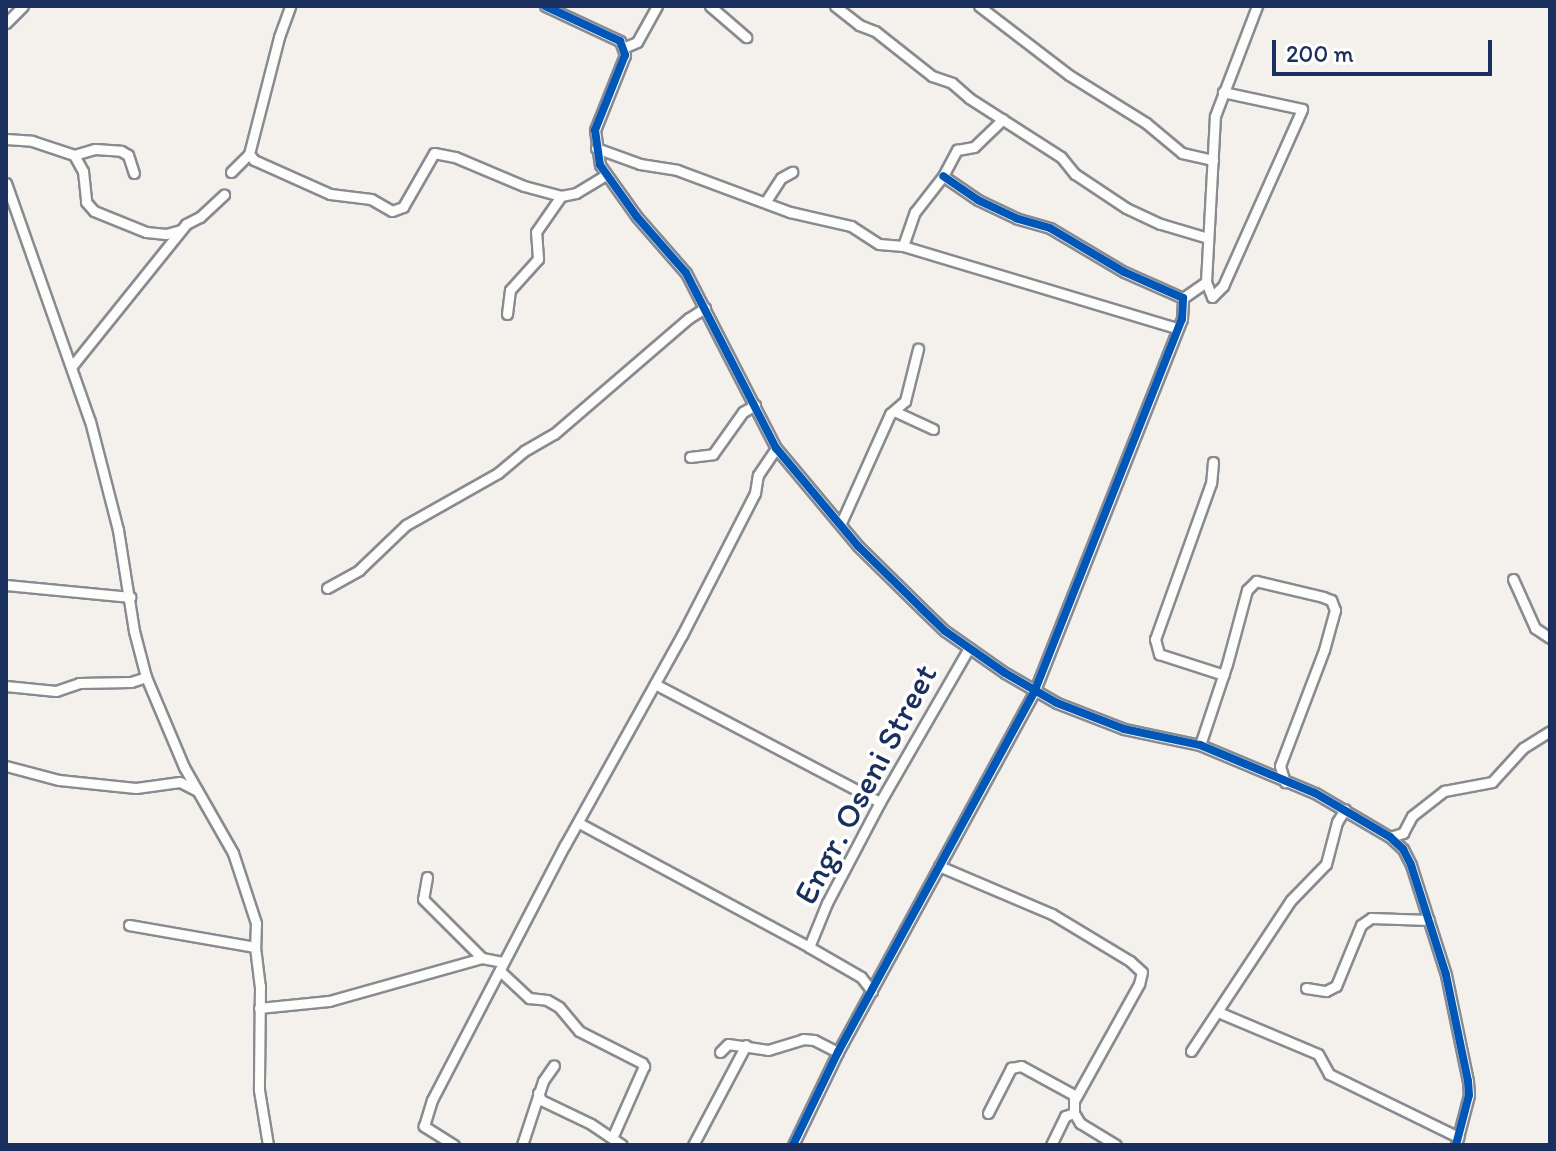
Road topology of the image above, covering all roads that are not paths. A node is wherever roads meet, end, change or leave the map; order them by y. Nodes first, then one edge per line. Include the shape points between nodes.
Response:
1 (23, 6) edge
2 (290, 6) edge
3 (545, 6) edge
4 (657, 6) edge
5 (710, 6) edge
6 (835, 6) edge
7 (979, 6) edge
8 (1257, 6) edge
9 (6, 23) edge
10 (746, 37) dead end
11 (623, 48) junction
12 (1223, 92) junction
13 (1003, 119) junction
14 (6, 139) edge
15 (596, 148) junction
16 (249, 154) junction
17 (74, 155) junction
18 (1213, 160) junction
19 (231, 172) dead end
20 (792, 172) dead end
21 (134, 173) dead end
22 (606, 175) junction
23 (943, 176) junction
24 (6, 183) edge
25 (224, 195) dead end
26 (561, 196) junction
27 (766, 201) junction
28 (6, 215) edge
29 (17, 215) junction
30 (181, 230) junction
31 (1208, 238) junction
32 (903, 246) junction
33 (1206, 282) junction
34 (1183, 298) junction
35 (705, 308) junction
36 (507, 314) dead end
37 (1176, 328) junction
38 (918, 349) dead end
39 (72, 366) junction
40 (755, 405) junction
41 (894, 411) junction
42 (933, 429) dead end
43 (776, 448) junction
44 (690, 457) dead end
45 (1213, 462) dead end
46 (841, 523) junction
47 (1513, 579) dead end
48 (6, 585) edge
49 (327, 588) dead end
50 (130, 597) junction
51 (1550, 638) edge
52 (969, 648) junction
53 (1224, 675) junction
54 (146, 677) junction
55 (655, 684) junction
56 (6, 686) edge
57 (1035, 690) junction
58 (1550, 731) edge
59 (1200, 745) junction
60 (6, 766) edge
61 (1285, 782) junction
62 (196, 790) junction
63 (880, 802) junction
64 (1345, 809) junction
65 (579, 823) junction
66 (1390, 837) junction
67 (939, 866) junction
68 (427, 877) dead end
69 (1429, 920) junction
70 (129, 925) dead end
71 (255, 947) junction
72 (809, 947) junction
73 (482, 958) junction
74 (502, 966) junction
75 (1306, 988) dead end
76 (872, 991) junction
77 (259, 1008) junction
78 (1218, 1012) junction
79 (746, 1045) junction
80 (1191, 1051) dead end
81 (720, 1052) dead end
82 (838, 1052) junction
83 (554, 1065) dead end
84 (538, 1093) junction
85 (1075, 1099) junction
86 (988, 1113) dead end
87 (1074, 1113) junction
88 (613, 1136) junction
89 (1457, 1141) edge
90 (268, 1145) edge
91 (454, 1145) edge
92 (522, 1145) edge
93 (622, 1145) edge
94 (693, 1145) edge
95 (793, 1145) edge
96 (1051, 1145) edge
97 (1116, 1145) edge

1 - 9 street
2 - 16 street
3 - 11 street via 610,34
4 - 11 street via 637,42
5 - 10 street
6 - 13 street
7 - 18 street via 1182,153
8 - 12 street
11 - 15 street via 625,55 595,130
12 - 18 street via 1215,116
12 - 33 street via 1302,109 1223,286 1212,297
13 - 23 street via 974,147 957,150
13 - 31 street via 1126,208
14 - 17 street via 32,141
15 - 22 street
15 - 27 street
16 - 19 street
16 - 26 street via 330,194 371,199 392,211 403,207 434,153
17 - 21 street via 95,149 121,151
17 - 30 street via 83,171 86,202 94,211 146,232
18 - 31 street
20 - 27 street via 774,185
22 - 26 street
22 - 35 street via 686,273
23 - 32 street via 915,212
23 - 34 street via 978,200 1050,228 1124,272
24 - 29 street
25 - 30 street
26 - 36 street via 536,232 538,259 510,290
27 - 32 street via 851,226 879,244
28 - 29 street
29 - 39 street
30 - 39 street
31 - 33 street
32 - 37 street
33 - 34 street
34 - 37 street
35 - 40 street
35 - 49 street via 554,434 406,525 359,570
37 - 57 street
38 - 41 street via 905,401
39 - 50 street via 104,468
40 - 43 street
40 - 44 street via 743,412 713,454
41 - 42 street
41 - 46 street
43 - 46 street
43 - 55 street
45 - 53 street via 1211,483 1155,639 1159,654
46 - 52 street via 921,608
47 - 51 street via 1535,628
48 - 50 street
50 - 54 street
52 - 57 street
52 - 63 street, Engr. Oseni Street
53 - 59 street
53 - 61 street via 1247,590 1256,581 1323,597 1334,605 1324,650 1280,766
54 - 56 street via 79,683 56,691
54 - 62 street
55 - 63 street
55 - 65 street
57 - 59 street via 1124,729
57 - 67 street
58 - 66 street via 1523,748 1492,782 1444,791 1412,816 1403,833
59 - 61 street
60 - 62 street via 59,780 136,788 180,782
61 - 64 street
62 - 71 street via 239,870 256,923
63 - 72 street, Engr. Oseni Street
64 - 66 street
64 - 78 street via 1326,864 1291,900
65 - 72 street
65 - 74 street
66 - 69 street via 1411,865
67 - 76 street
67 - 85 street via 1052,914 1142,972
68 - 73 street via 423,899
69 - 75 street via 1371,918 1361,925 1336,986 1326,991
69 - 89 street via 1468,1081
70 - 71 street
71 - 77 street
72 - 76 street via 861,977
73 - 74 street
73 - 77 street via 329,1001
74 - 88 street via 529,998 547,1000 579,1031 642,1063
74 - 91 street via 424,1120 426,1130
76 - 82 street
77 - 90 street via 259,1090
78 - 80 street
78 - 89 street via 1318,1054 1329,1074
79 - 81 street via 728,1044
79 - 82 street via 768,1050 803,1039
79 - 94 street
82 - 95 street
83 - 84 street
84 - 88 street via 541,1100
84 - 92 street
85 - 86 street via 1015,1065
85 - 87 street
87 - 96 street via 1065,1116
87 - 97 street via 1080,1123
88 - 93 street

